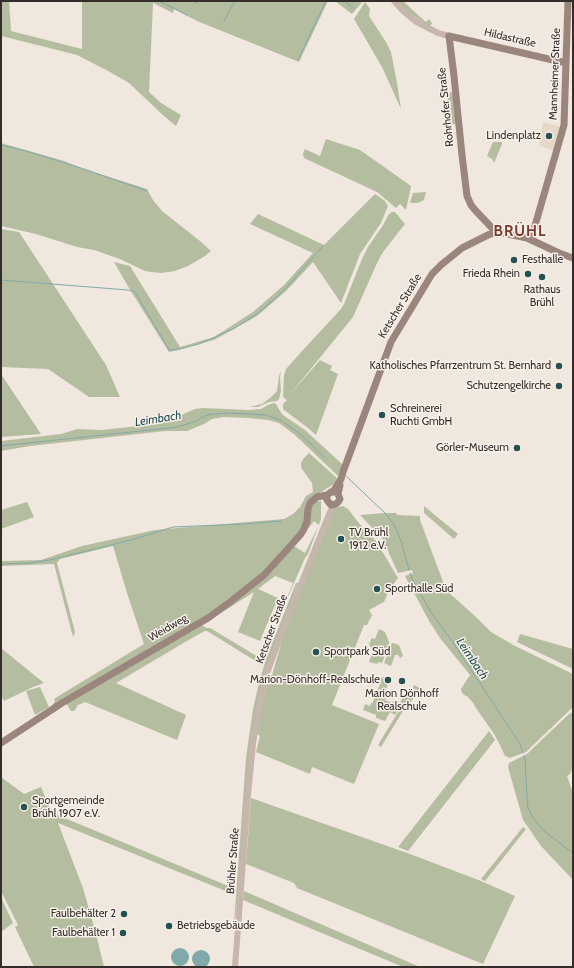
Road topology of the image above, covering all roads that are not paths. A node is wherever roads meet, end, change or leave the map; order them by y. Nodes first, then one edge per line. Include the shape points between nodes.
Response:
1 (394, 1) edge
2 (568, 1) edge
3 (449, 36) junction
4 (566, 63) junction
5 (494, 234) junction
6 (532, 240) junction
7 (573, 258) edge
8 (331, 498) junction
9 (1, 743) edge
10 (251, 757) joint
11 (235, 967) edge

1 - 3 street via 415,21 432,31
2 - 4 main road, Mannheimer Straße
3 - 4 main road, Hildastraße
3 - 5 main road, Rohrhofer Straße via 467,196 475,210 493,229
4 - 6 main road, Mannheimer Straße via 564,125
5 - 6 main road, Ketscher Straße via 503,233
5 - 8 main road, Ketscher Straße via 462,248 432,274 391,342 342,476
6 - 7 main road, Ketscher Straße
8 - 9 main road, Weidweg via 318,497 313,500 309,505 307,521 301,534 277,561 264,575 208,618 51,710
8 - 10 street, Ketscher Straße via 329,514 267,673 258,707
10 - 11 street, Brühler Straße

